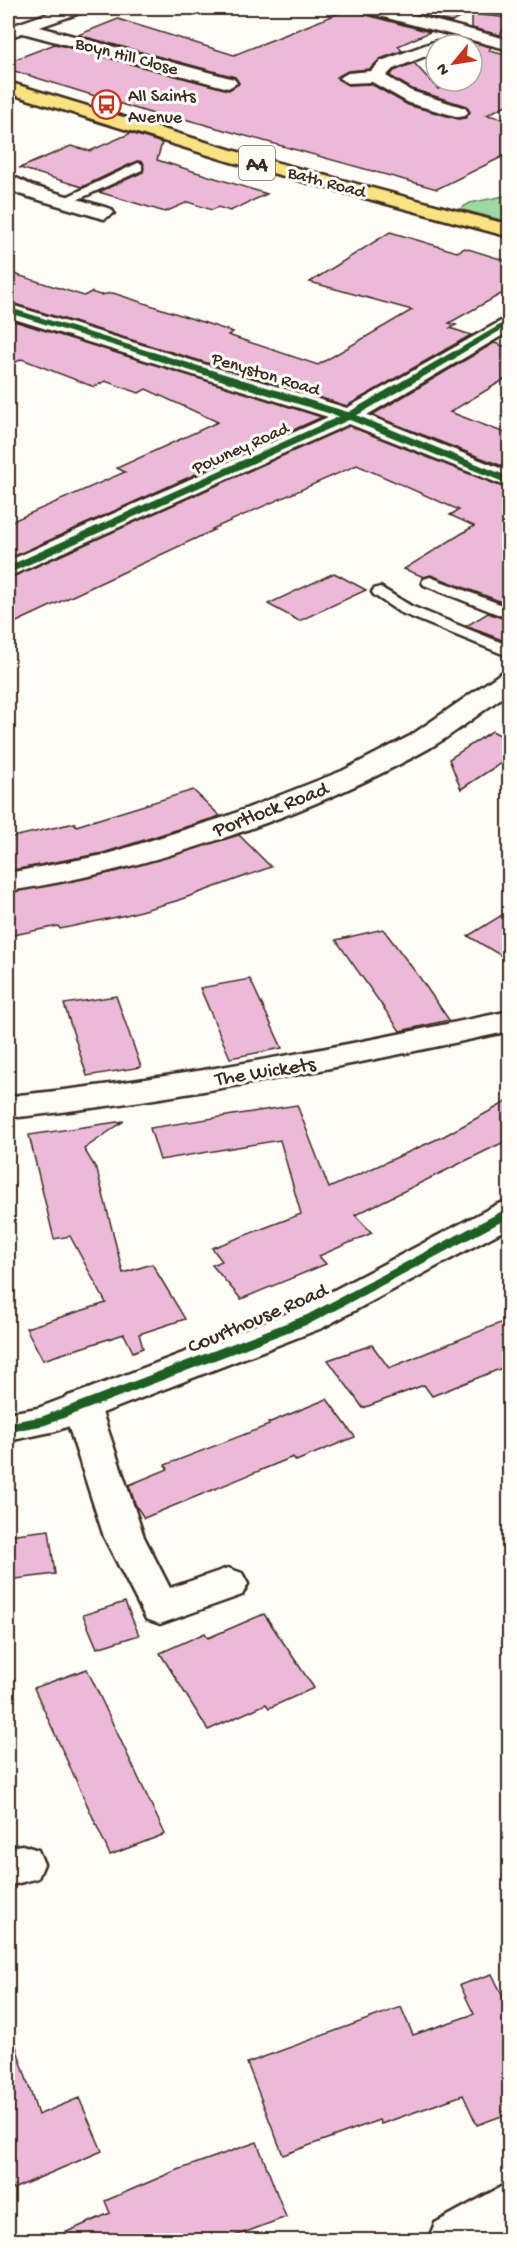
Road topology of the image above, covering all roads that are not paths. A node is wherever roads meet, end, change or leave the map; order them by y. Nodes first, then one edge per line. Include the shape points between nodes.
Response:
1 (77, 8) edge
2 (370, 8) edge
3 (25, 28) junction
4 (8, 33) edge
5 (461, 33) edge
6 (484, 39) edge
7 (510, 45) edge
8 (424, 51) edge
9 (376, 76) junction
10 (348, 78) dead end
11 (228, 83) dead end
12 (8, 87) edge
13 (459, 112) dead end
14 (138, 167) dead end
15 (8, 180) edge
16 (64, 201) junction
17 (104, 213) dead end
18 (510, 231) edge
19 (8, 310) edge
20 (510, 322) edge
21 (349, 416) junction
22 (510, 481) edge
23 (8, 570) edge
24 (430, 582) dead end
25 (380, 592) dead end
26 (510, 614) edge
27 (510, 652) edge
28 (510, 679) edge
29 (8, 882) edge
30 (510, 1020) edge
31 (19, 1106) dead end
32 (510, 1212) edge
33 (81, 1406) junction
34 (8, 1427) edge
35 (228, 1584) dead end
36 (510, 2206) edge
37 (452, 2241) edge

1 - 3 street
2 - 5 street
3 - 4 street
3 - 11 street, Boyn Hill Close
6 - 7 street
8 - 9 street via 387,65
9 - 10 street
9 - 13 street via 387,87
12 - 18 main road, Bath Road / A4 via 238,158
14 - 16 lane
15 - 16 street via 26,190
16 - 17 street
19 - 21 street, Penyston Road
20 - 21 street, Powney Road
21 - 22 street, Penyston Road
21 - 23 street, Powney Road
24 - 26 lane
25 - 27 lane via 405,609
28 - 29 street, Portlock Road via 420,742 352,777 235,823 109,863
30 - 31 street, The Wickets via 331,1059 94,1098
32 - 33 street, Courthouse Road via 309,1319
33 - 34 street, Courthouse Road via 43,1421
33 - 35 street via 124,1537 160,1608
36 - 37 street

